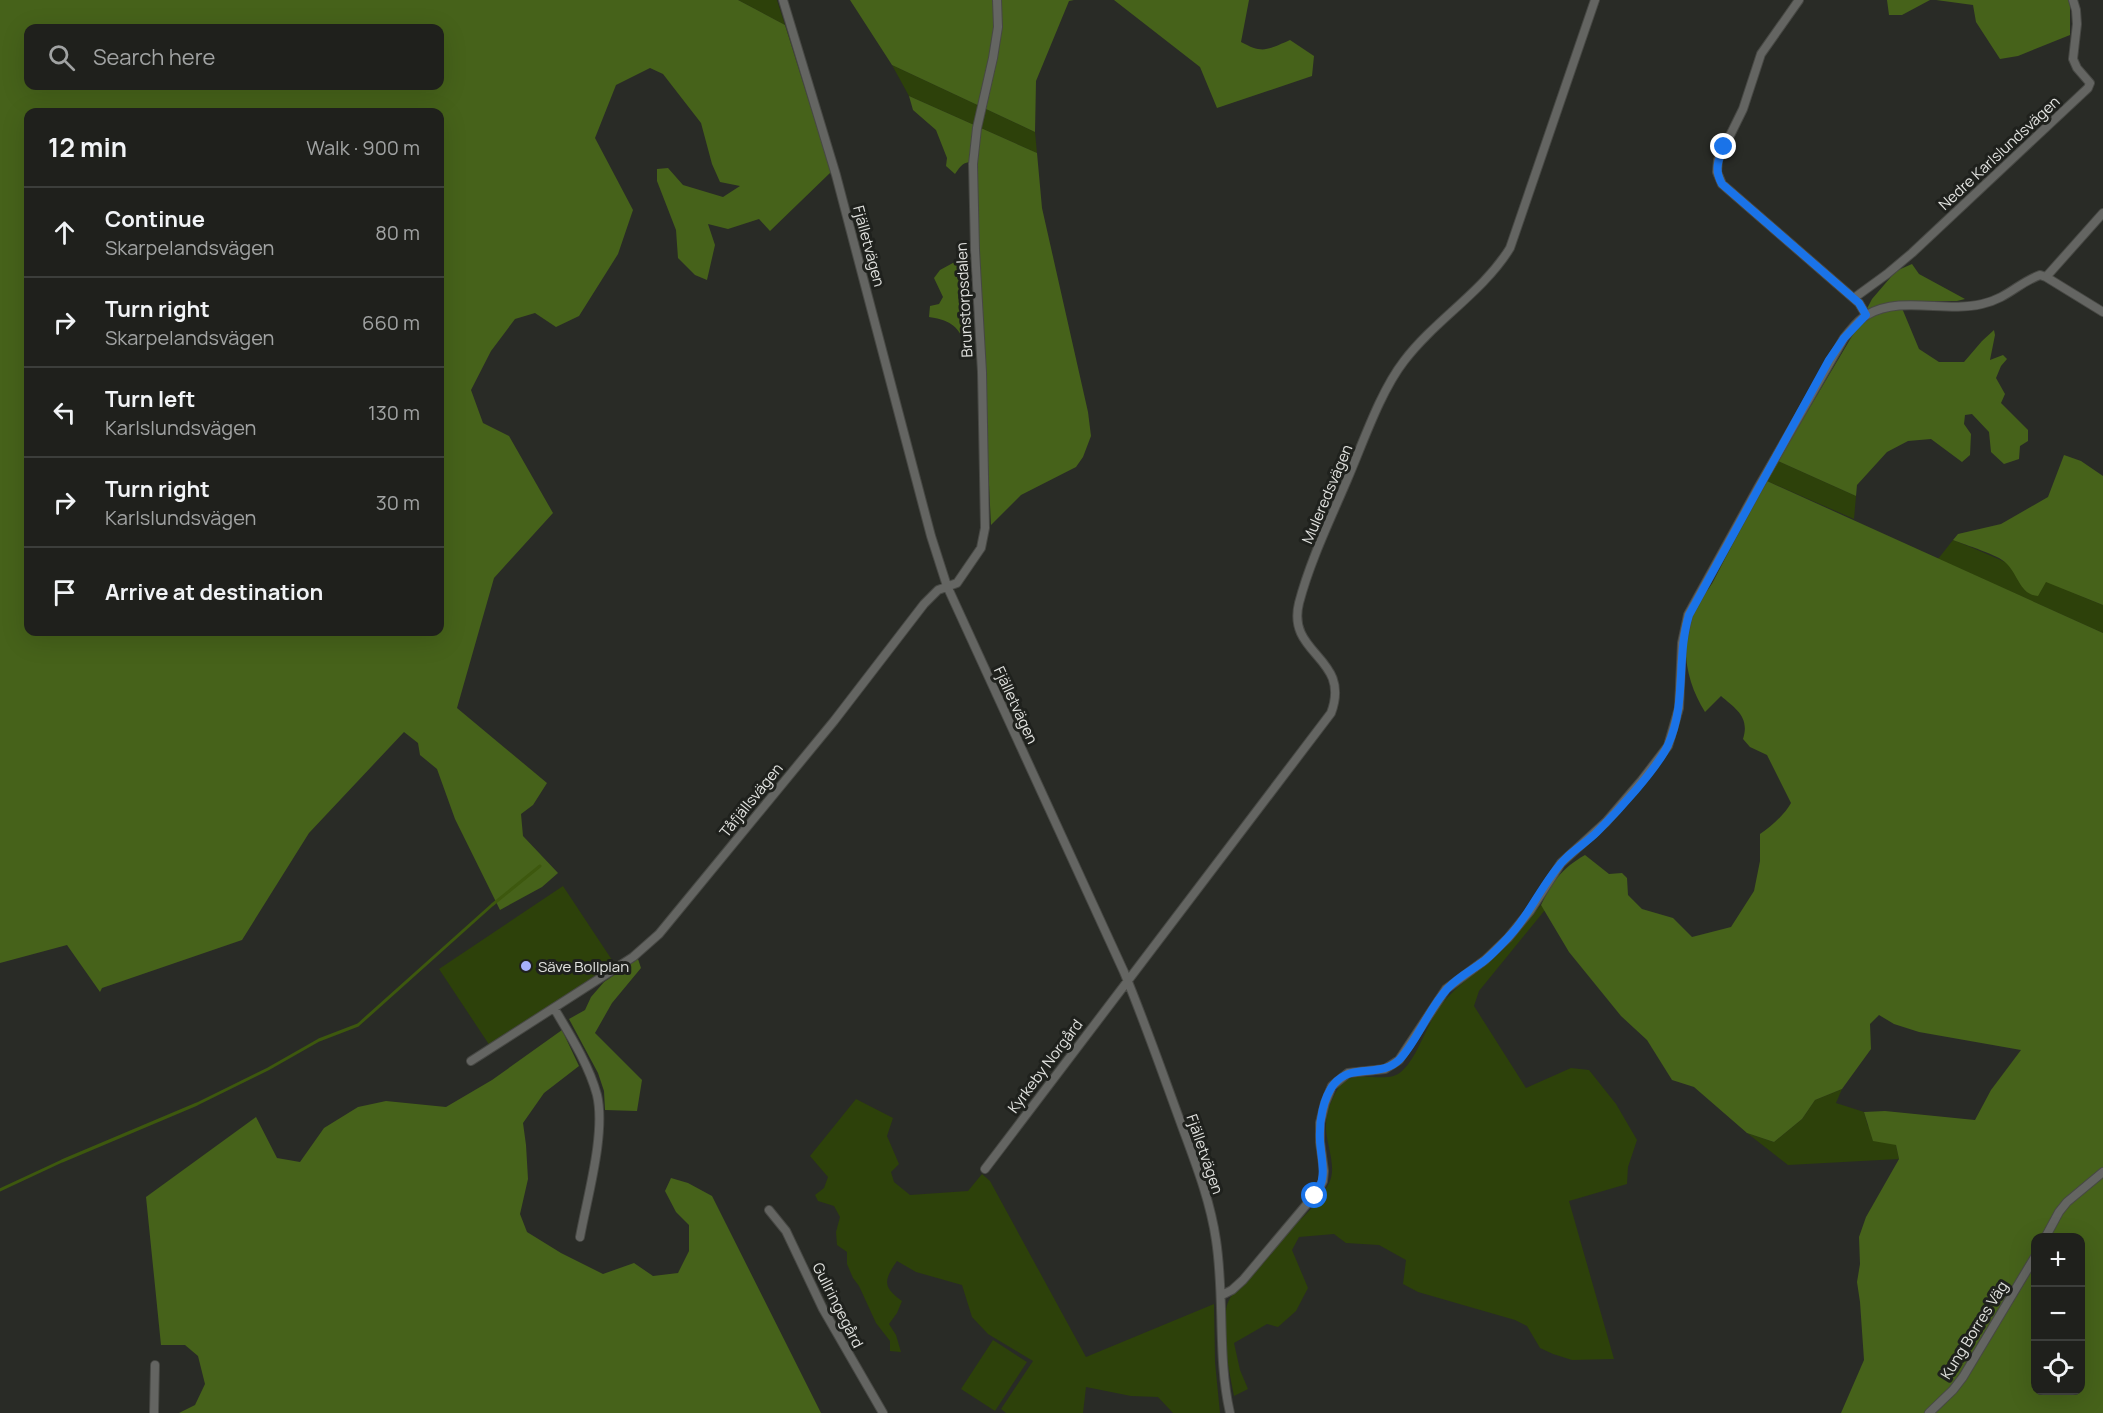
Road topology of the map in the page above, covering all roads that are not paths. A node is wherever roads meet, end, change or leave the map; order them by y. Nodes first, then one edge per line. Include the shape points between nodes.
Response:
1 (783, 0) edge
2 (997, 0) edge
3 (1595, 0) edge
4 (1799, 0) edge
5 (2073, 0) edge
6 (2103, 213) edge
7 (2046, 277) junction
8 (1854, 298) junction
9 (2103, 312) edge
10 (1866, 315) junction
11 (947, 586) junction
12 (1128, 981) junction
13 (554, 1008) junction
14 (471, 1061) dead end
15 (985, 1168) dead end
16 (2103, 1172) edge
17 (769, 1210) dead end
18 (2048, 1233) edge
19 (580, 1237) dead end
20 (2031, 1263) edge
21 (1222, 1295) junction
22 (155, 1365) dead end
23 (154, 1413) edge
24 (883, 1413) edge
25 (1230, 1413) edge
26 (1929, 1413) edge

1 - 11 street, Fjälletvägen via 836,175
2 - 11 street, Brunstorpsdalen via 998,27 973,164 985,528 981,548 970,565 957,583
3 - 12 street, Muleredsvägen via 1510,248 1492,272 1404,361 1381,402 1310,570 1296,617 1297,628 1331,673 1336,694 1331,713
4 - 8 street via 1761,54 1743,109 1718,160 1717,172 1722,184
5 - 8 street, Nedre Karlslundsvägen via 2078,24 2073,58 2090,83 2088,88 1912,253
6 - 7 street
7 - 9 street
7 - 10 street via 2040,275 1999,300 1978,305 1893,307
8 - 10 street
10 - 21 street via 1829,360 1689,615 1682,643 1678,708 1663,753 1606,822 1561,863 1504,943 1446,989 1399,1060 1385,1069 1348,1073 1332,1086 1320,1124 1323,1181 1242,1280
11 - 12 street, Fjälletvägen
11 - 13 street, Tåfjällsvägen via 924,604 834,721 663,929 633,957
12 - 15 street, Kyrkeby Norgård
12 - 21 street, Fjälletvägen via 1204,1190 1216,1238
13 - 14 street, Tåfjällsvägen
13 - 19 street via 592,1080 598,1102 598,1136
16 - 18 street via 2067,1202
17 - 24 street, Gullringegård via 786,1231 823,1309
20 - 26 street, Kung Borres Väg via 1965,1374
21 - 25 street, Fjälletvägen via 1223,1371
22 - 23 street

